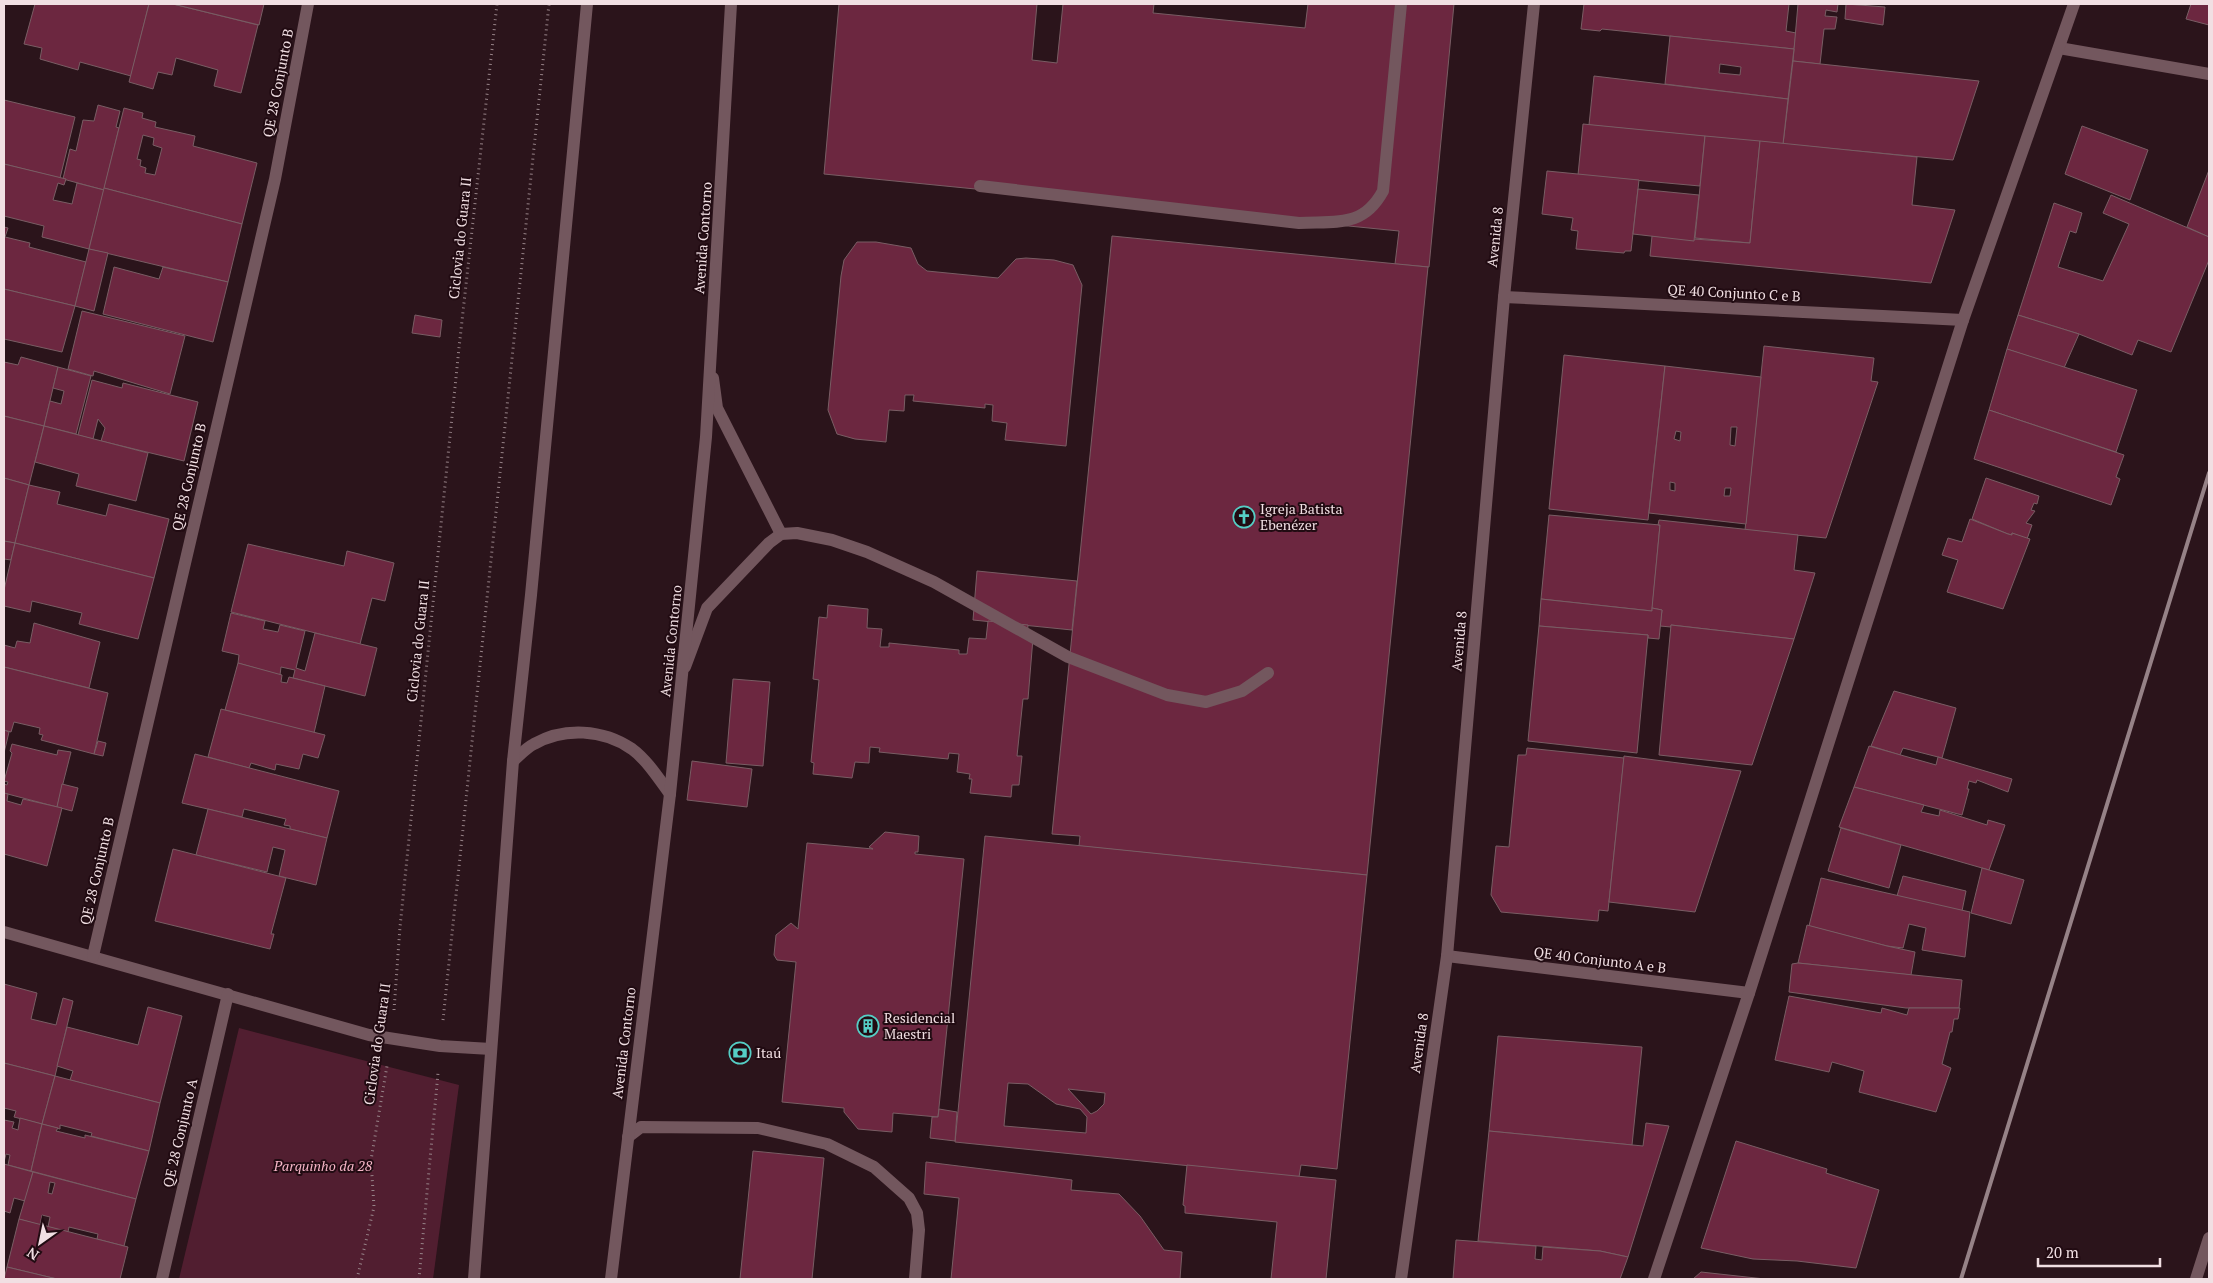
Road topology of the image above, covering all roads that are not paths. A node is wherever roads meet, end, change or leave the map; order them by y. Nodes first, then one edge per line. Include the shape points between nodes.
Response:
1 (308, 4) edge
2 (587, 4) edge
3 (731, 4) edge
4 (1401, 4) edge
5 (1534, 4) edge
6 (2074, 4) edge
7 (2059, 48) junction
8 (2209, 74) edge
9 (980, 186) dead end
10 (1504, 297) junction
11 (1962, 320) junction
12 (710, 360) junction
13 (781, 534) junction
14 (683, 672) junction
15 (1268, 673) dead end
16 (512, 761) junction
17 (670, 794) junction
18 (4, 932) edge
19 (93, 956) junction
20 (1447, 956) junction
21 (228, 994) junction
22 (1749, 994) junction
23 (492, 1049) junction
24 (628, 1137) junction
25 (2209, 1238) edge
26 (162, 1279) edge
27 (474, 1279) edge
28 (611, 1279) edge
29 (915, 1279) edge
30 (1401, 1279) edge
31 (1654, 1279) edge
32 (2198, 1279) edge

1 - 19 street, QE 28 Conjunto B via 275,179
2 - 16 street via 532,585
3 - 12 street, Avenida Contorno
4 - 9 street via 1383,191 1374,207 1351,221 1299,223
5 - 10 street, Avenida 8
6 - 7 street
7 - 8 street
7 - 11 street
10 - 11 street, QE 40 Conjunto C e B
10 - 20 street, Avenida 8
11 - 22 street
12 - 13 street via 717,408
12 - 14 street, Avenida Contorno via 706,437
13 - 14 street via 707,608
13 - 15 street via 797,533 832,540 867,552 934,582 1068,657 1167,696 1206,702 1242,690
14 - 17 street, Avenida Contorno
16 - 17 street via 533,744 558,734 584,732 610,737 633,750
16 - 23 street
17 - 24 street, Avenida Contorno
18 - 19 street
19 - 21 street
20 - 22 street, QE 40 Conjunto A e B
20 - 30 street, Avenida 8
21 - 23 street via 392,1040
21 - 26 street, QE 28 Conjunto A
22 - 31 street
23 - 27 street
24 - 28 street, Avenida Contorno
24 - 29 street via 641,1127 758,1128 826,1144 874,1167 909,1198 917,1213 919,1230
25 - 32 street

